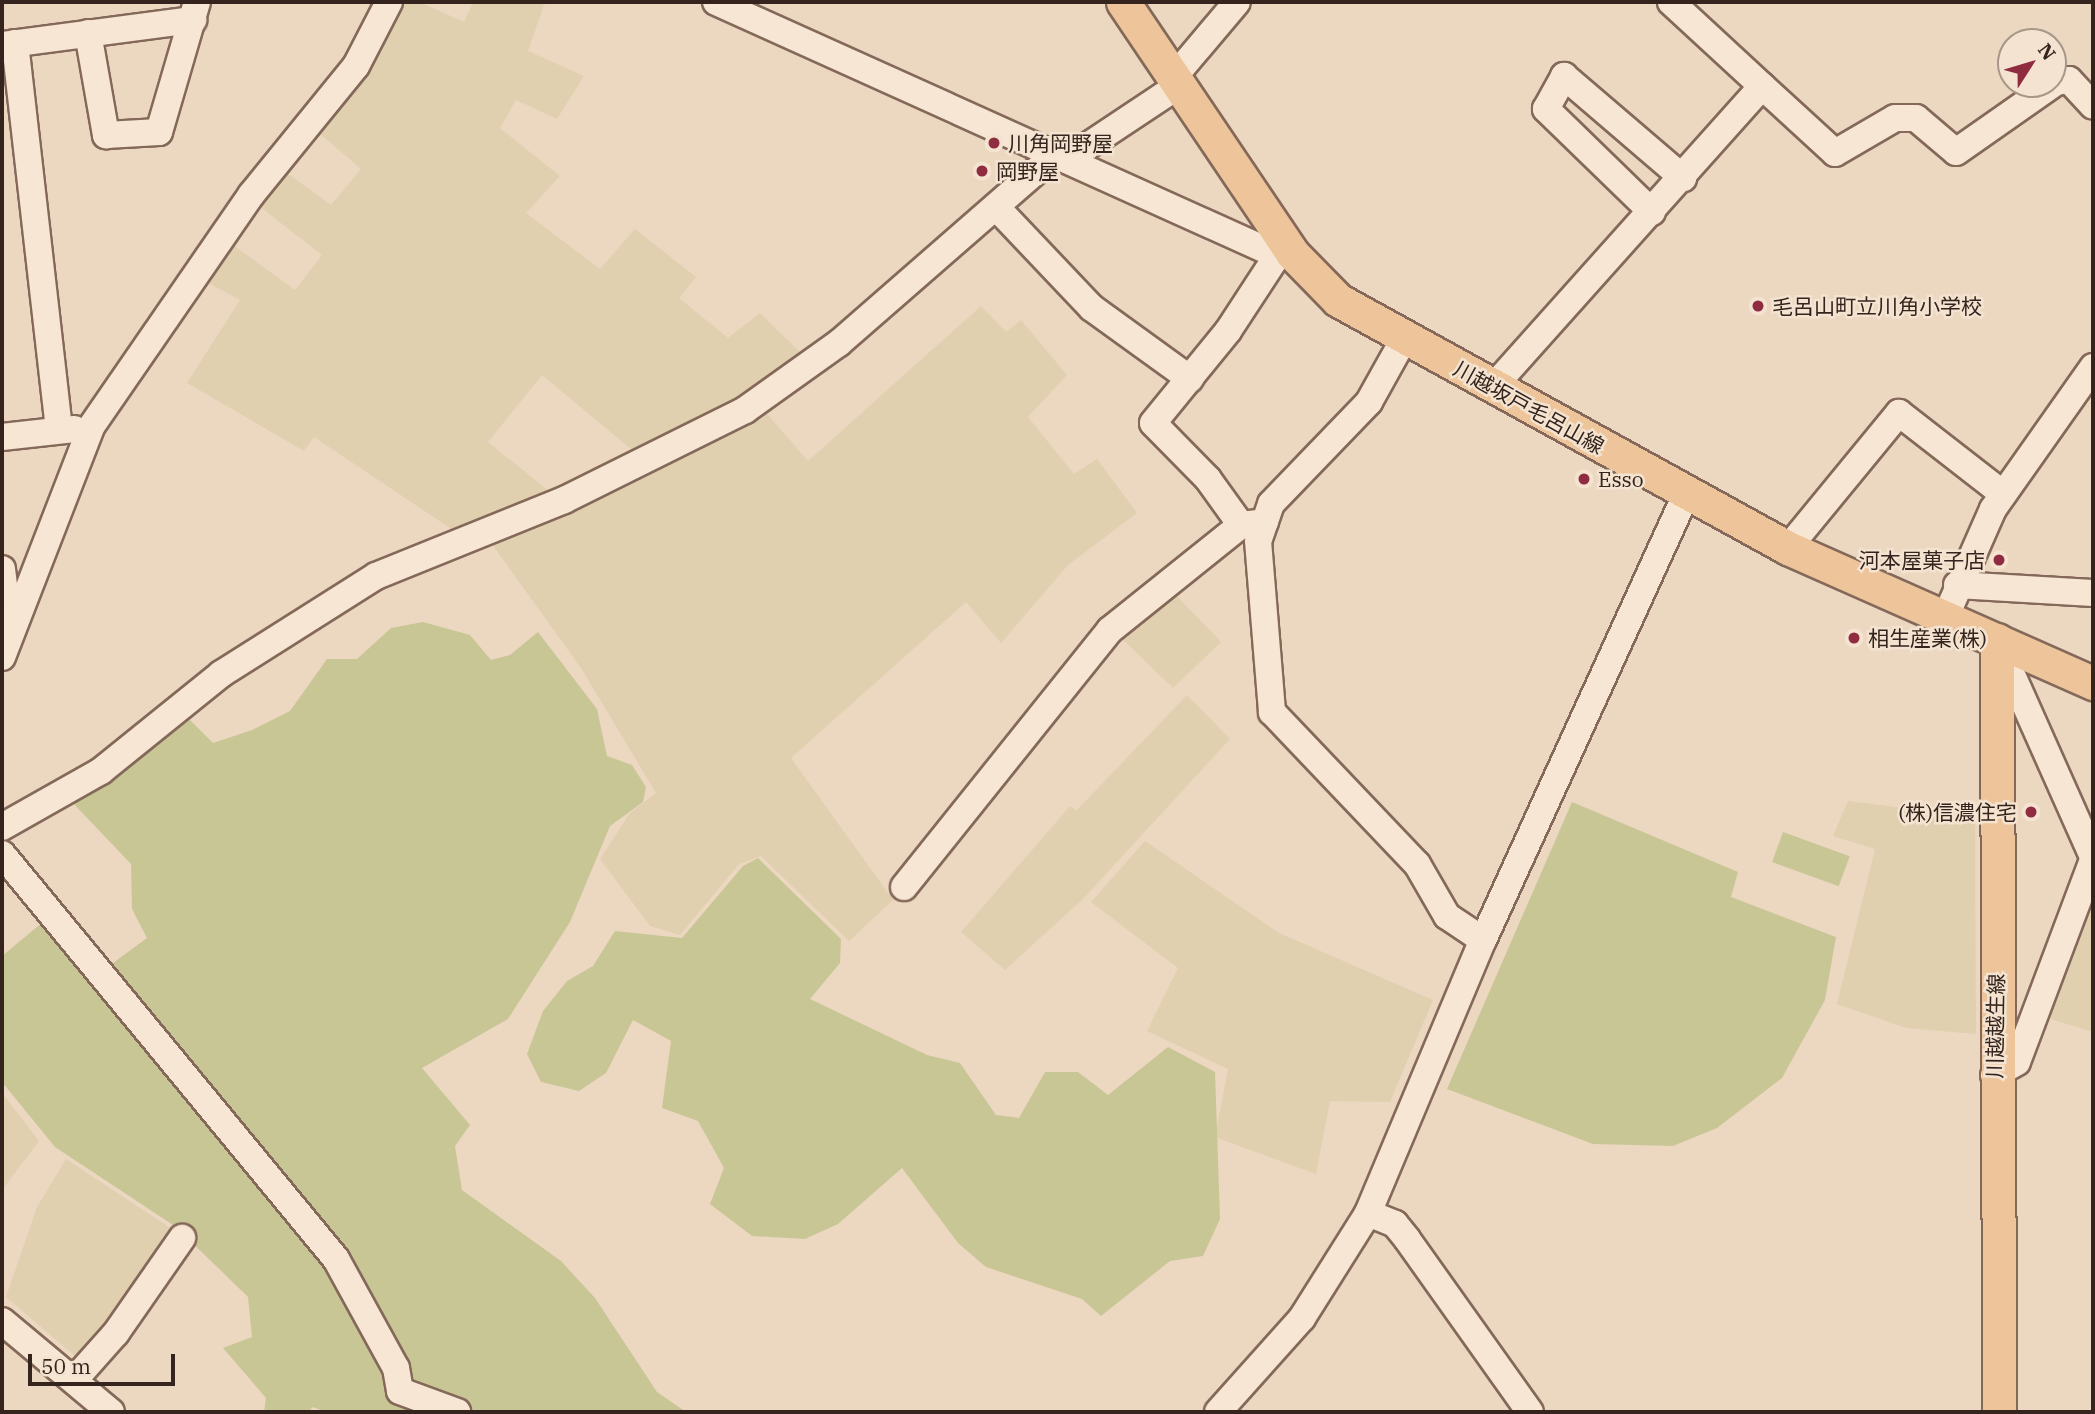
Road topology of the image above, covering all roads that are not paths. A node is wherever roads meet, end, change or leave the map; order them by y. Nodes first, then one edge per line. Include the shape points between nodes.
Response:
1 (389, 2) edge
2 (716, 2) edge
3 (1123, 2) edge
4 (1237, 2) edge
5 (1671, 2) edge
6 (195, 11) edge
7 (88, 33) junction
8 (8, 44) edge
9 (1176, 82) junction
10 (1762, 86) junction
11 (2093, 106) edge
12 (1065, 154) junction
13 (1684, 178) junction
14 (996, 206) junction
15 (1652, 212) junction
16 (1286, 253) junction
17 (1404, 340) junction
18 (2093, 367) edge
19 (1190, 379) junction
20 (1494, 386) junction
21 (91, 428) junction
22 (59, 430) junction
23 (2, 437) edge
24 (2003, 494) junction
25 (1686, 495) junction
26 (1253, 524) junction
27 (1788, 548) junction
28 (2, 569) edge
29 (1957, 585) junction
30 (2093, 593) edge
31 (1945, 618) junction
32 (1997, 640) junction
33 (6, 648) edge
34 (2093, 683) edge
35 (2, 827) edge
36 (2, 854) edge
37 (2093, 858) edge
38 (904, 887) dead end
39 (1483, 940) junction
40 (1994, 1075) junction
41 (1368, 1213) junction
42 (182, 1238) dead end
43 (2, 1321) edge
44 (75, 1379) junction
45 (111, 1412) edge
46 (457, 1412) edge
47 (1218, 1412) edge
48 (1530, 1412) edge
49 (1999, 1412) edge

1 - 21 street via 356,66 228,227
2 - 12 street
3 - 9 main road, 川越坂戸毛呂山線
4 - 9 street
5 - 10 street
6 - 7 street
6 - 7 street via 159,132 106,135
7 - 8 street
8 - 22 street
9 - 12 street
9 - 16 main road, 川越坂戸毛呂山線
10 - 11 street via 1835,153 1905,118 1916,118 1956,152 2056,82 2069,80
10 - 13 street
12 - 14 street
12 - 16 street
13 - 15 street
13 - 15 street via 1564,76 1546,109
14 - 19 street via 1092,308
14 - 35 street via 839,343 745,410 577,494 376,576 221,674 101,771
15 - 20 street
16 - 17 main road, 川越坂戸毛呂山線 via 1338,300
16 - 19 street
17 - 20 main road, 川越坂戸毛呂山線
17 - 26 street via 1369,402
18 - 24 street
19 - 26 street via 1153,424
20 - 25 main road, 川越坂戸毛呂山線
21 - 22 street
21 - 33 street
22 - 23 street
24 - 27 street via 1899,412
24 - 29 street
25 - 27 main road, 川越坂戸毛呂山線
25 - 39 street
26 - 38 street via 1110,630
26 - 39 street via 1272,712 1417,864 1447,916
27 - 31 main road, 川越坂戸毛呂山線
28 - 33 street
29 - 30 street
29 - 31 street
31 - 32 main road, 川越坂戸毛呂山線
32 - 34 main road, 川越坂戸毛呂山線
32 - 37 street
32 - 40 main road, 川越越生線
36 - 46 street via 336,1259 396,1368 400,1391
37 - 40 street via 2017,1062
39 - 41 street
40 - 49 main road, 川越越生線
41 - 47 street via 1301,1318
41 - 48 street via 1395,1224
42 - 44 street via 116,1333
43 - 44 street
44 - 45 street

